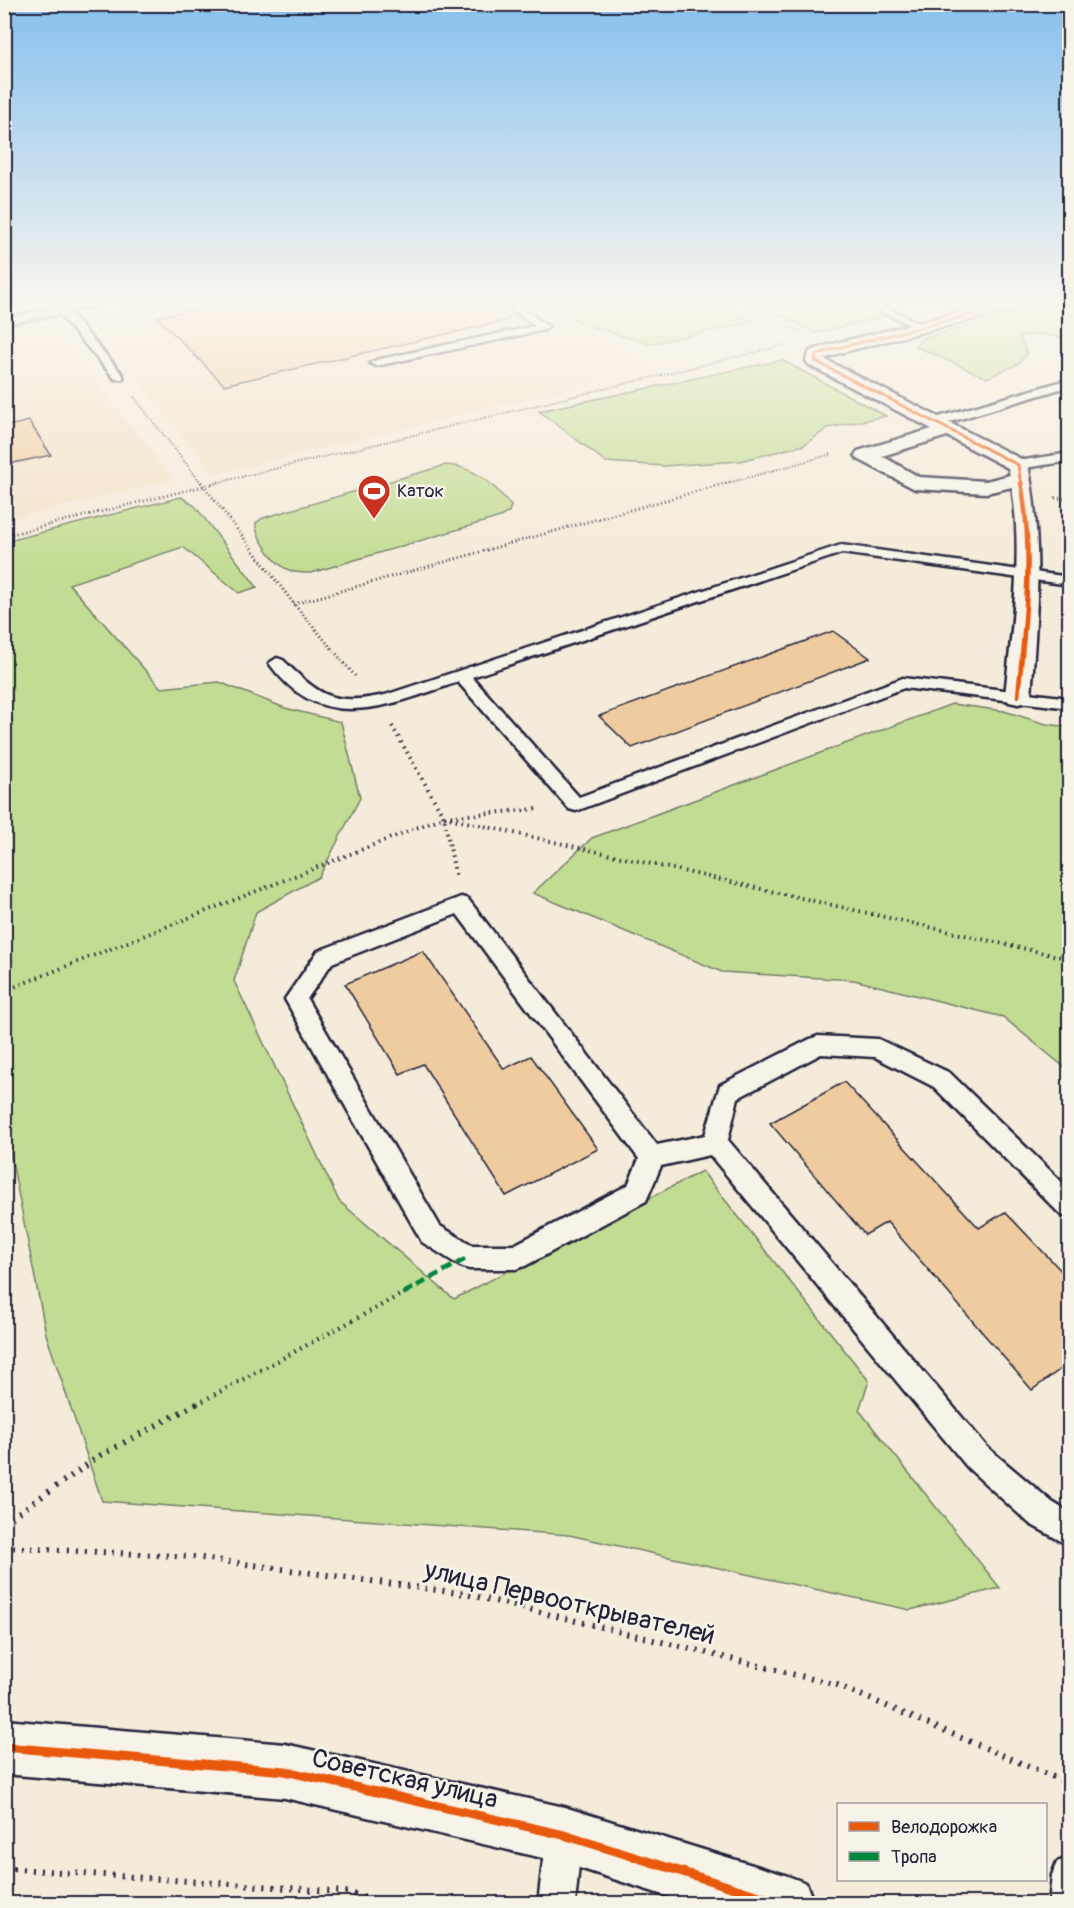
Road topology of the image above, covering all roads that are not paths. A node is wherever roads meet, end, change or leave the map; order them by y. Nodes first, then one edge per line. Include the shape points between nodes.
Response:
1 (881, 394) edge
2 (1034, 394) edge
3 (943, 425) junction
4 (1070, 456) edge
5 (1020, 472) junction
6 (1029, 575) junction
7 (1070, 581) edge
8 (277, 663) dead end
9 (461, 675) junction
10 (1018, 696) junction
11 (1070, 703) edge
12 (715, 1143) junction
13 (652, 1157) junction
14 (1070, 1207) edge
15 (1070, 1531) edge
16 (4, 1747) edge
17 (564, 1835) junction
18 (1070, 1875) edge
19 (556, 1904) edge
20 (785, 1904) edge
21 (1066, 1904) edge

1 - 3 street
2 - 3 lane
3 - 5 street
3 - 5 street via 865,456 915,483 986,487
4 - 5 lane
5 - 6 street
6 - 7 lane
6 - 9 lane via 841,549
6 - 10 street
8 - 9 lane via 316,698 353,707
9 - 10 lane via 576,806 903,683
10 - 11 lane
12 - 13 lane
12 - 14 lane via 728,1092 818,1045 878,1048 942,1080
12 - 15 lane via 978,1458 1041,1513
13 - 13 lane via 461,904 325,957 296,999 431,1234 469,1257 516,1257 638,1192
16 - 17 street, Советская улица via 285,1771
17 - 19 lane
17 - 20 street, Советская улица
18 - 21 lane

